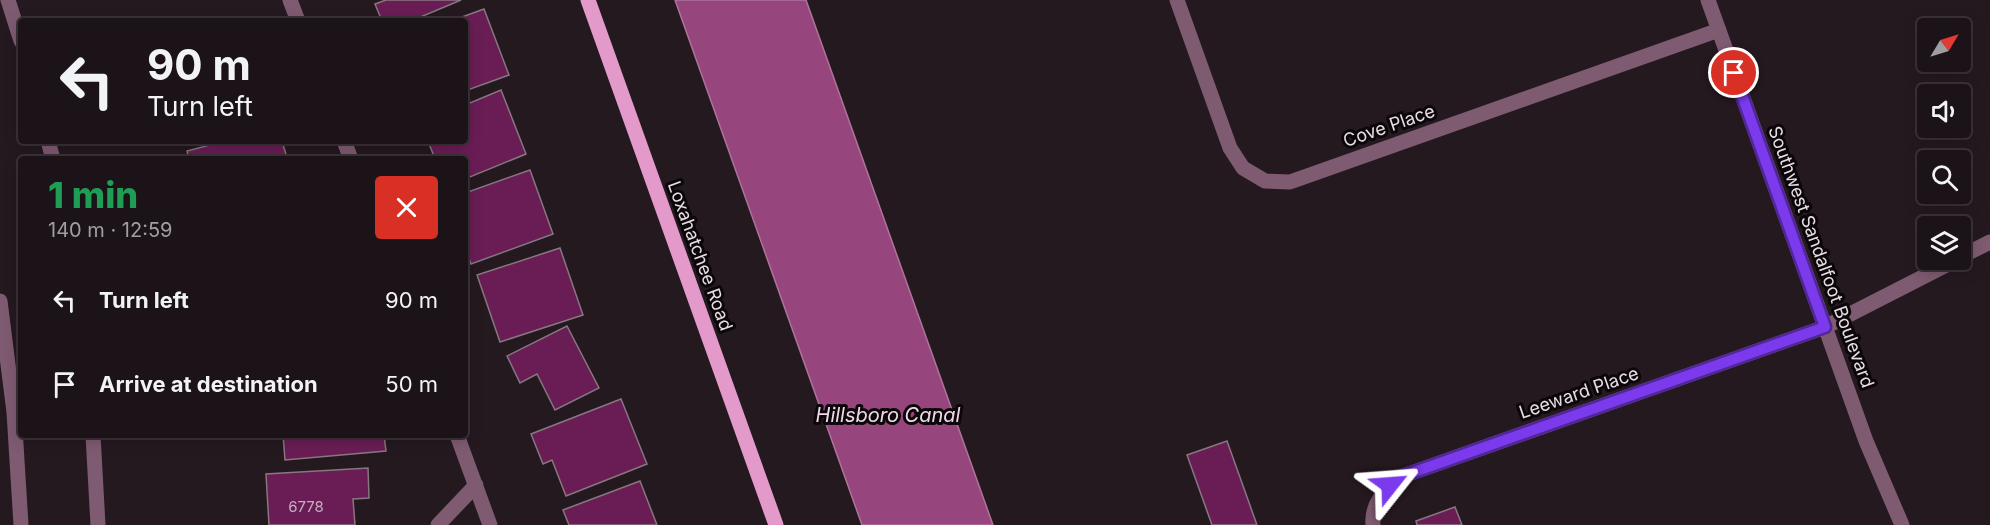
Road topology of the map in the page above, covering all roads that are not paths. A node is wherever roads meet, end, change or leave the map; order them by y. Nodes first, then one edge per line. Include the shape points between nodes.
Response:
1 (8, 0) edge
2 (290, 0) edge
3 (588, 0) edge
4 (1177, 0) edge
5 (1708, 0) edge
6 (297, 18) edge
7 (1719, 30) junction
8 (18, 32) edge
9 (1990, 242) edge
10 (1971, 252) edge
11 (1936, 270) edge
12 (0, 301) edge
13 (1825, 327) junction
14 (93, 438) edge
15 (458, 438) edge
16 (476, 485) junction
17 (21, 525) edge
18 (98, 525) edge
19 (438, 525) edge
20 (490, 525) edge
21 (776, 525) edge
22 (1373, 525) edge
23 (1902, 525) edge

1 - 8 street
2 - 6 street
3 - 21 main road, Loxahatchee Road
4 - 7 street, Cove Place via 1230,148 1243,168 1264,181 1290,182
5 - 7 street, Southwest Sandalfoot Boulevard
7 - 13 street, Southwest Sandalfoot Boulevard
9 - 10 street
11 - 13 street, Leeward Place
12 - 17 street via 14,412
13 - 22 street, Leeward Place via 1400,477 1381,493
13 - 23 street, Southwest Sandalfoot Boulevard via 1866,441
14 - 18 street
15 - 16 street
16 - 19 street
16 - 20 street

